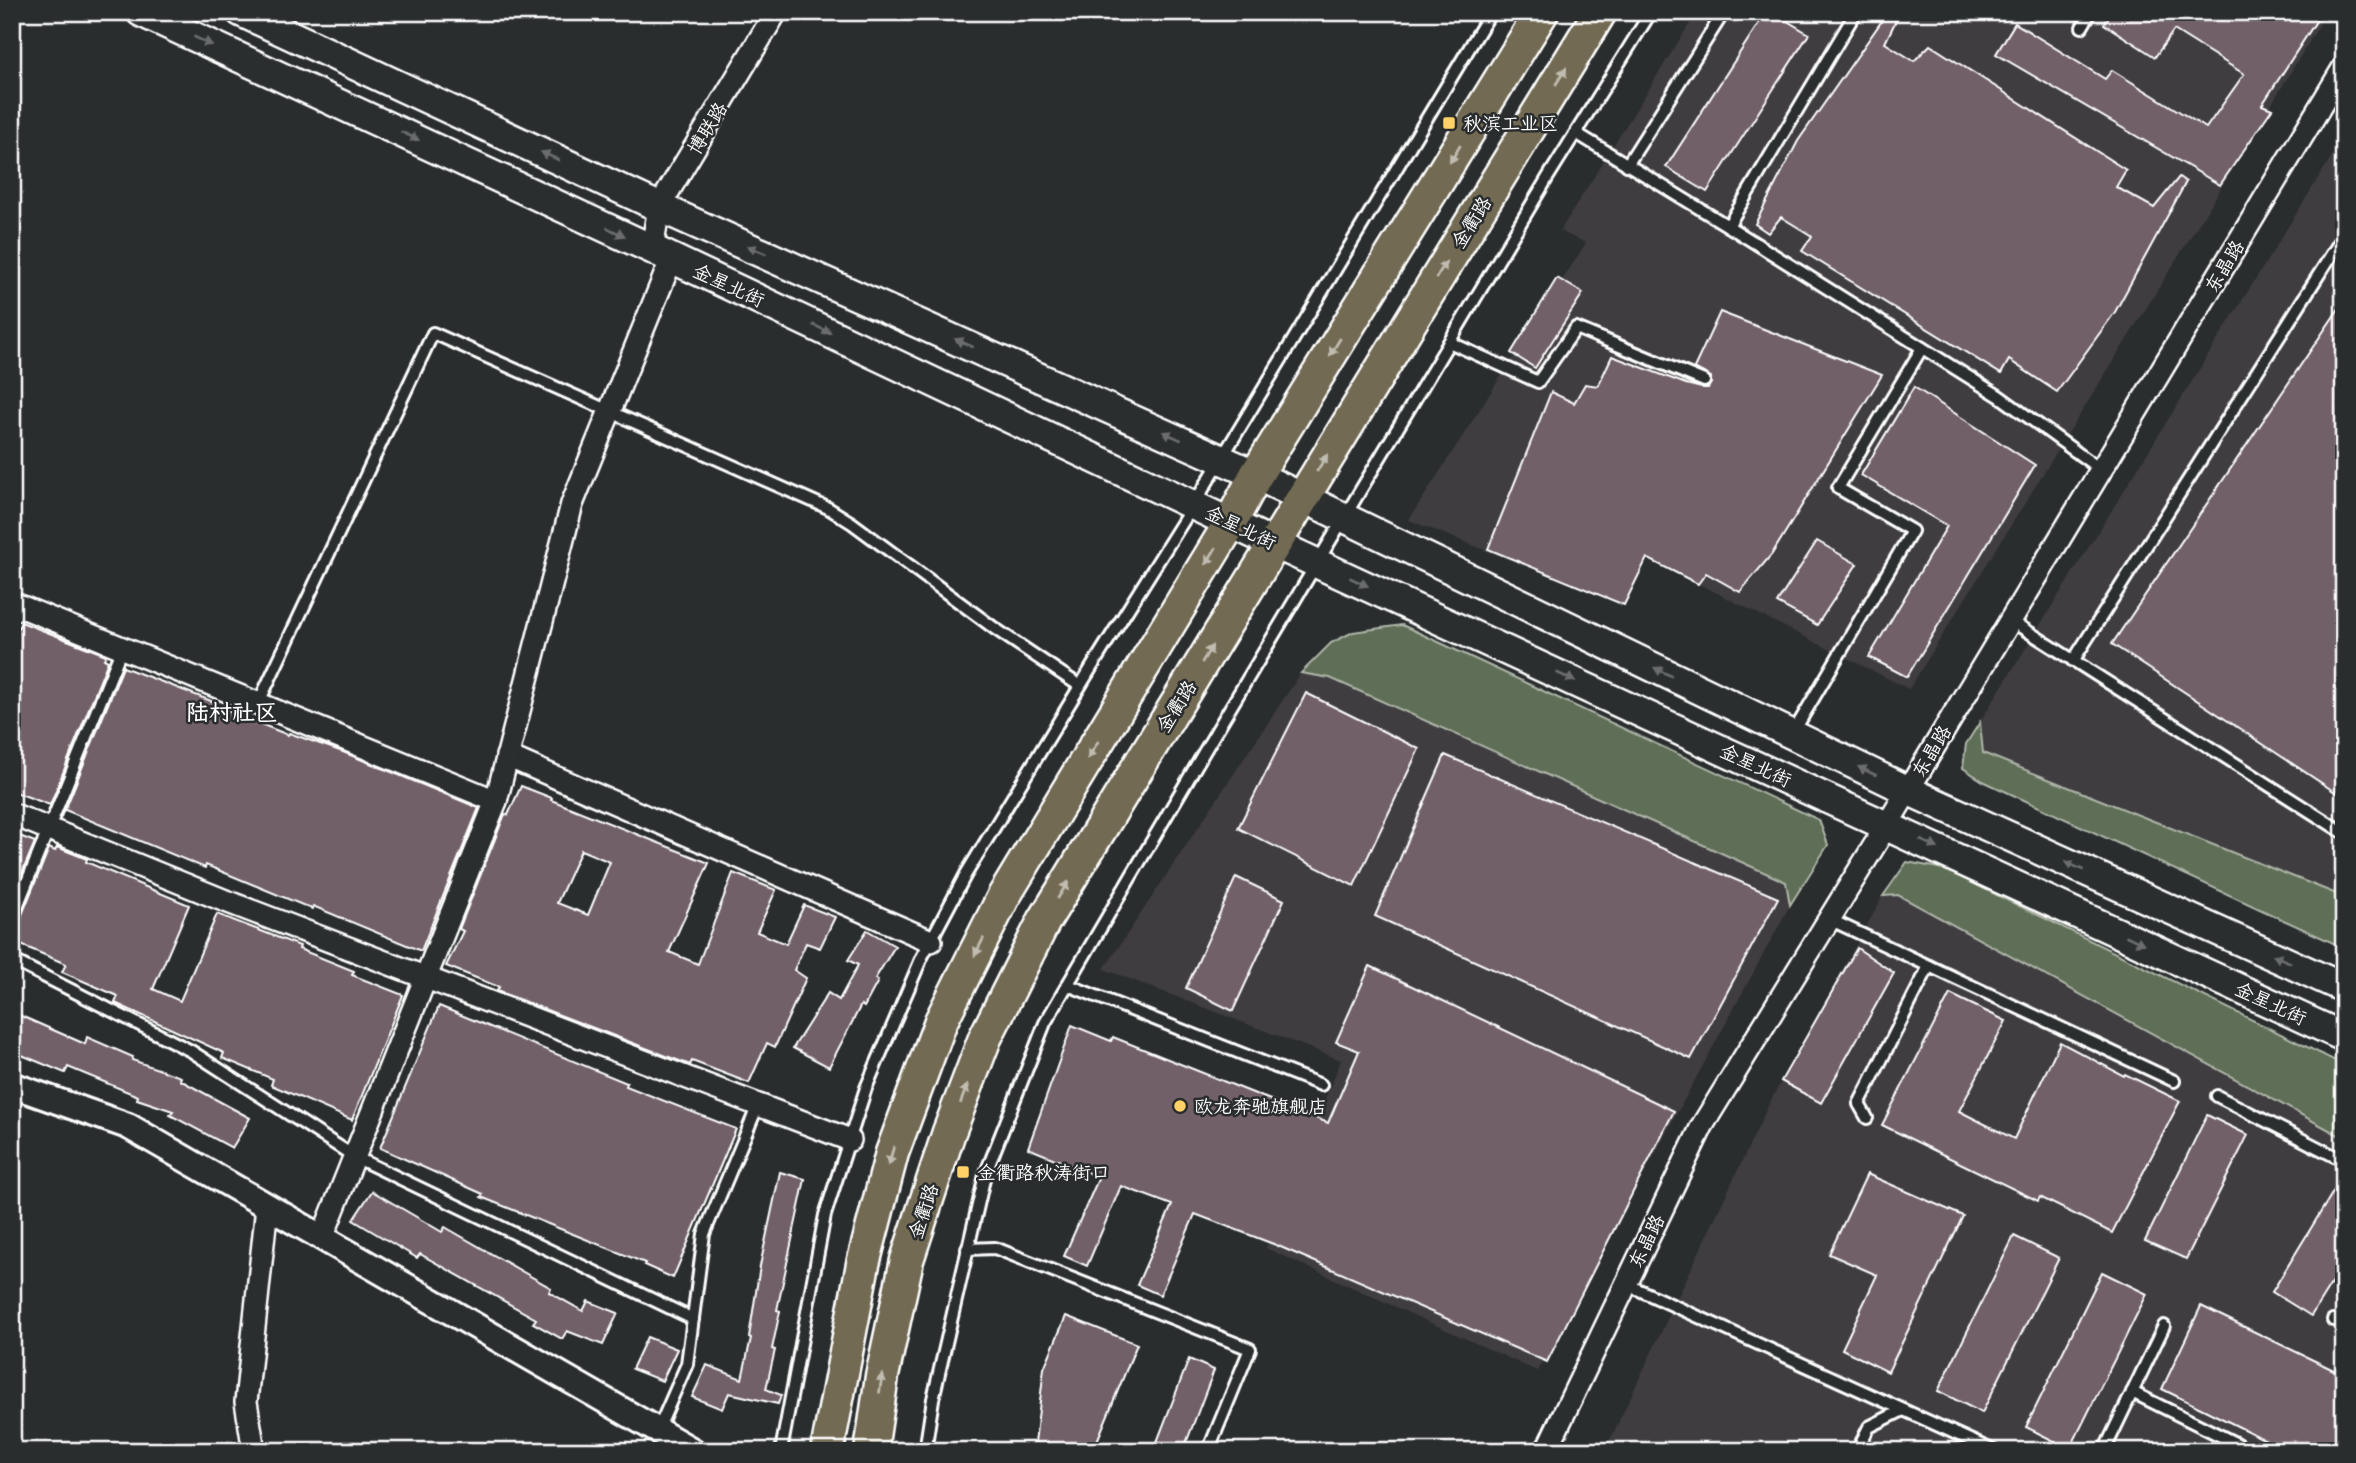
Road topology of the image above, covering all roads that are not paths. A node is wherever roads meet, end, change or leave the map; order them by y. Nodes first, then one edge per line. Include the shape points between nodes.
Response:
1 (141, 12) edge
2 (241, 12) edge
3 (776, 12) edge
4 (1491, 12) edge
5 (1542, 12) edge
6 (1600, 12) edge
7 (1651, 12) edge
8 (1724, 12) edge
9 (1856, 12) edge
10 (2091, 12) edge
11 (2082, 27) dead end
12 (2344, 66) edge
13 (2335, 99) edge
14 (1576, 133) junction
15 (1627, 165) junction
16 (659, 207) junction
17 (1728, 226) junction
18 (2344, 235) edge
19 (662, 253) junction
20 (1450, 342) junction
21 (1922, 348) junction
22 (1704, 381) dead end
23 (610, 412) junction
24 (1221, 458) junction
25 (2101, 470) junction
26 (1256, 475) junction
27 (1302, 496) junction
28 (1194, 504) junction
29 (1345, 517) junction
30 (1231, 522) junction
31 (1275, 544) junction
32 (1317, 563) junction
33 (12, 611) edge
34 (2010, 620) junction
35 (122, 648) junction
36 (2073, 661) junction
37 (1080, 686) junction
38 (258, 704) junction
39 (1792, 734) junction
40 (507, 756) junction
41 (1907, 790) junction
42 (496, 800) junction
43 (12, 814) edge
44 (1887, 825) junction
45 (48, 829) junction
46 (2344, 833) edge
47 (12, 919) edge
48 (1829, 919) junction
49 (930, 941) junction
50 (12, 960) edge
51 (1929, 966) junction
52 (426, 977) junction
53 (1068, 985) junction
54 (2344, 988) edge
55 (2344, 1037) edge
56 (2174, 1081) dead end
57 (12, 1085) edge
58 (1321, 1085) dead end
59 (2217, 1096) dead end
60 (758, 1105) junction
61 (1867, 1118) dead end
62 (850, 1140) junction
63 (355, 1157) junction
64 (2344, 1161) edge
65 (267, 1206) junction
66 (323, 1238) junction
67 (967, 1249) junction
68 (1626, 1284) junction
69 (693, 1319) junction
70 (2164, 1326) dead end
71 (2132, 1392) junction
72 (1903, 1410) junction
73 (658, 1431) junction
74 (254, 1451) edge
75 (693, 1451) edge
76 (781, 1451) edge
77 (827, 1451) edge
78 (871, 1451) edge
79 (925, 1451) edge
80 (1208, 1451) edge
81 (1546, 1451) edge
82 (1857, 1451) edge
83 (1994, 1451) edge
84 (2104, 1451) edge
85 (2239, 1451) edge

1 -> 19 main road, 金星北街
16 -> 2 main road
3 - 16 street, 博联路
4 - 24 lane
5 -> 26 main road
27 -> 6 main road, 金衢路
7 - 14 lane
8 - 15 lane
9 - 17 lane
10 - 11 lane
12 - 13 street, 东晶路
13 - 25 street, 东晶路
14 - 15 lane
14 - 20 lane
15 - 17 lane
16 - 19 street, 博联路
24 -> 16 main road
17 - 21 lane
18 - 36 lane
19 - 23 street, 博联路
19 -> 28 main road, 金星北街
20 - 22 lane via 1538,382 1576,328
20 - 29 lane
21 - 25 lane
21 - 39 lane via 1838,488 1912,531
23 - 37 lane via 828,508
23 - 38 lane via 433,333
23 - 40 street, 博联路 via 572,504
24 - 26 main road
24 - 28 lane
25 - 34 street, 东晶路
26 - 27 main road
26 - 30 main road
27 - 29 main road
27 - 31 main road, 金衢路
28 - 30 main road, 金星北街
28 - 37 lane
29 - 32 lane
39 -> 29 main road
30 - 31 main road, 金星北街
30 -> 77 main road via 1004,896 941,1021 891,1153 863,1264
31 - 32 main road, 金星北街
78 -> 31 main road, 金衢路 via 908,1260 985,1038 1044,921
32 -> 44 main road, 金星北街
32 - 53 lane
33 - 35 street via 15,604
34 - 36 lane
34 - 41 street, 东晶路
35 - 38 street
35 - 45 lane
36 - 46 lane
37 - 49 lane
38 - 42 street
41 -> 39 main road
40 - 42 street, 博联路
40 - 49 street
41 - 44 street, 东晶路
54 -> 41 main road
42 - 52 street, 博联路
43 - 45 street
44 - 48 street, 东晶路
44 -> 55 main road, 金星北街
45 - 47 lane
45 - 52 street
48 - 51 lane
48 - 68 street, 东晶路 via 1702,1126
49 - 62 lane via 866,1088
50 - 63 lane via 191,1051
51 - 56 lane
51 - 61 lane via 1859,1104
52 - 60 street
52 - 63 street, 博联路
53 - 58 lane
53 - 67 lane via 1045,1023 985,1175
57 - 65 street via 128,1126
59 - 64 lane
60 - 62 street
60 - 69 lane via 704,1234
62 - 76 lane via 825,1215
63 - 66 street, 博联路
63 - 69 lane
65 - 66 street
65 - 74 street via 246,1402
66 - 73 street
67 - 79 lane
67 - 80 lane via 995,1248 1250,1349
68 - 72 lane
68 - 81 street, 东晶路
69 - 73 lane via 687,1364
70 - 71 lane
71 - 84 lane
71 - 85 lane via 2237,1444
72 - 82 lane via 1869,1426
72 - 83 lane
73 - 75 street

